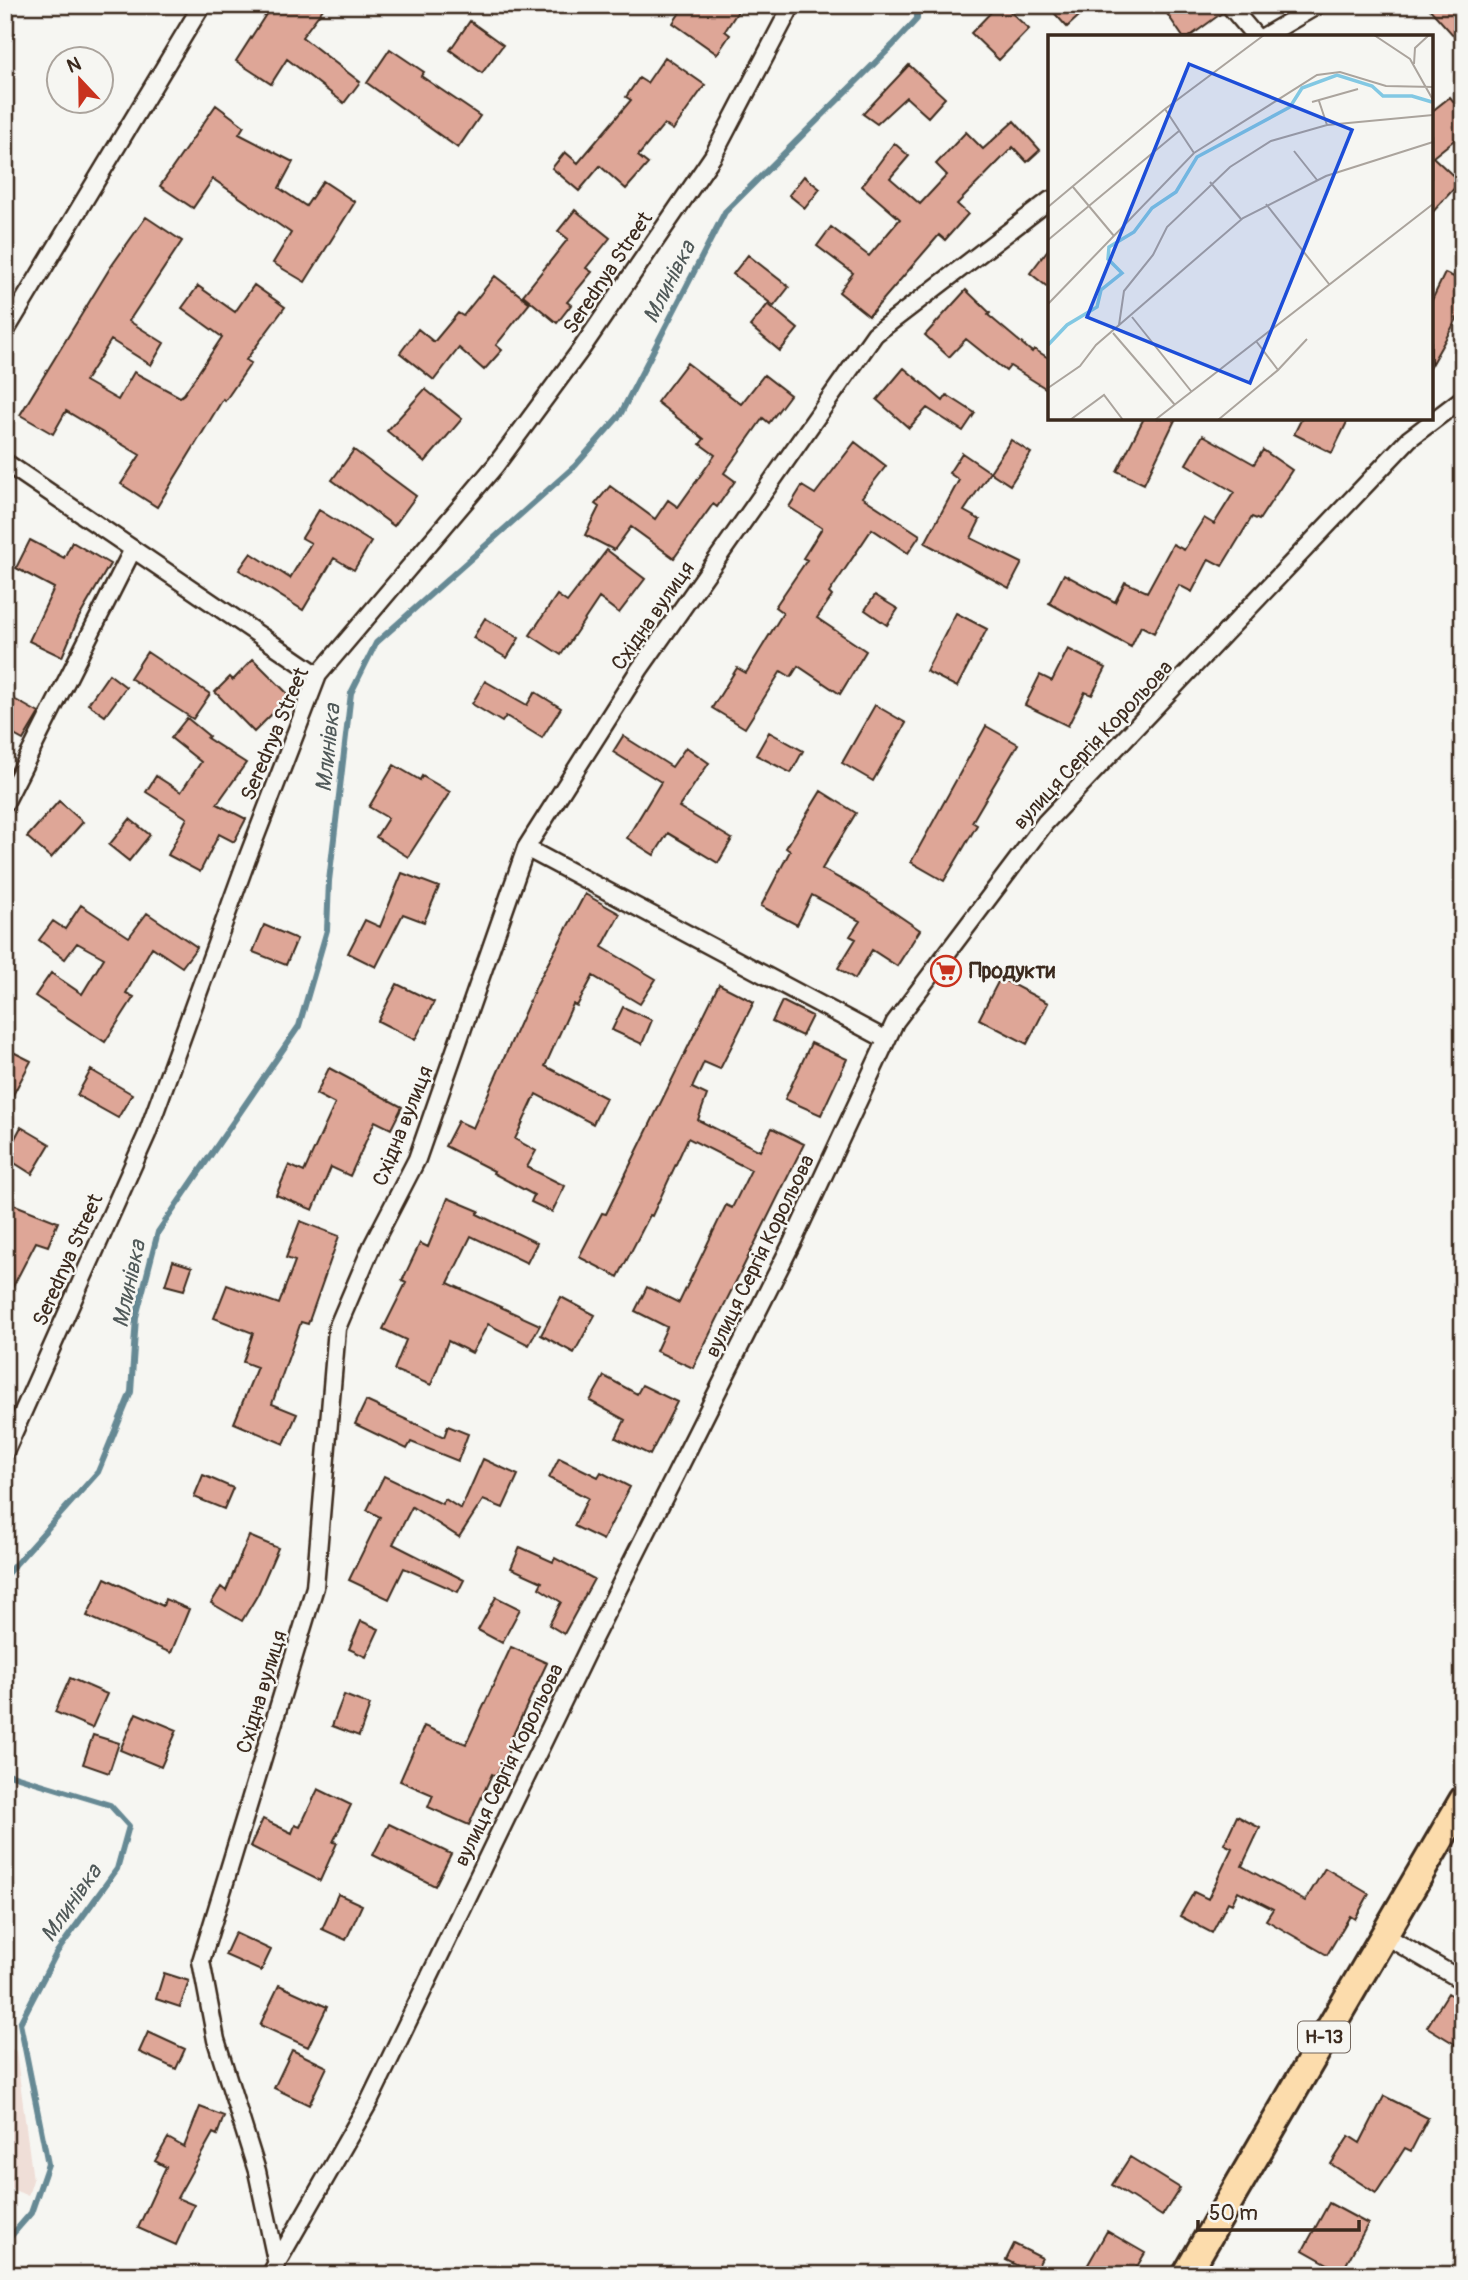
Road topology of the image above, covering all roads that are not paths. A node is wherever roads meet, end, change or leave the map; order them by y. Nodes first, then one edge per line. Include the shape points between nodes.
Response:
1 (202, 5) edge
2 (792, 5) edge
3 (1229, 5) edge
4 (1318, 5) edge
5 (1254, 35) edge
6 (1266, 35) edge
7 (1048, 202) edge
8 (5, 332) edge
9 (1463, 398) edge
10 (5, 462) edge
11 (133, 549) junction
12 (318, 675) junction
13 (5, 803) edge
14 (526, 848) junction
15 (885, 1039) junction
16 (5, 1452) edge
17 (1463, 1800) edge
18 (1384, 1935) junction
19 (1463, 1981) edge
20 (273, 2268) edge
21 (1186, 2275) edge

1 - 8 street
2 - 12 street, Serednya Street via 713,156 582,348 495,466
3 - 5 street
4 - 6 street
7 - 14 street, Східна вулиця via 875,334 639,670
9 - 15 street, вулиця Сергія Корольова via 1409,439 1045,823
10 - 11 street
11 - 12 street
11 - 13 street
12 - 16 street, Serednya Street via 147,1134
14 - 15 street
14 - 20 street, Східна вулиця via 416,1159 337,1328 315,1587 201,1961 216,2040 257,2171
15 - 20 street, вулиця Сергія Корольова via 793,1241 592,1641 369,2102
17 - 18 main road, Н-13
18 - 19 street
18 - 21 main road, Н-13

